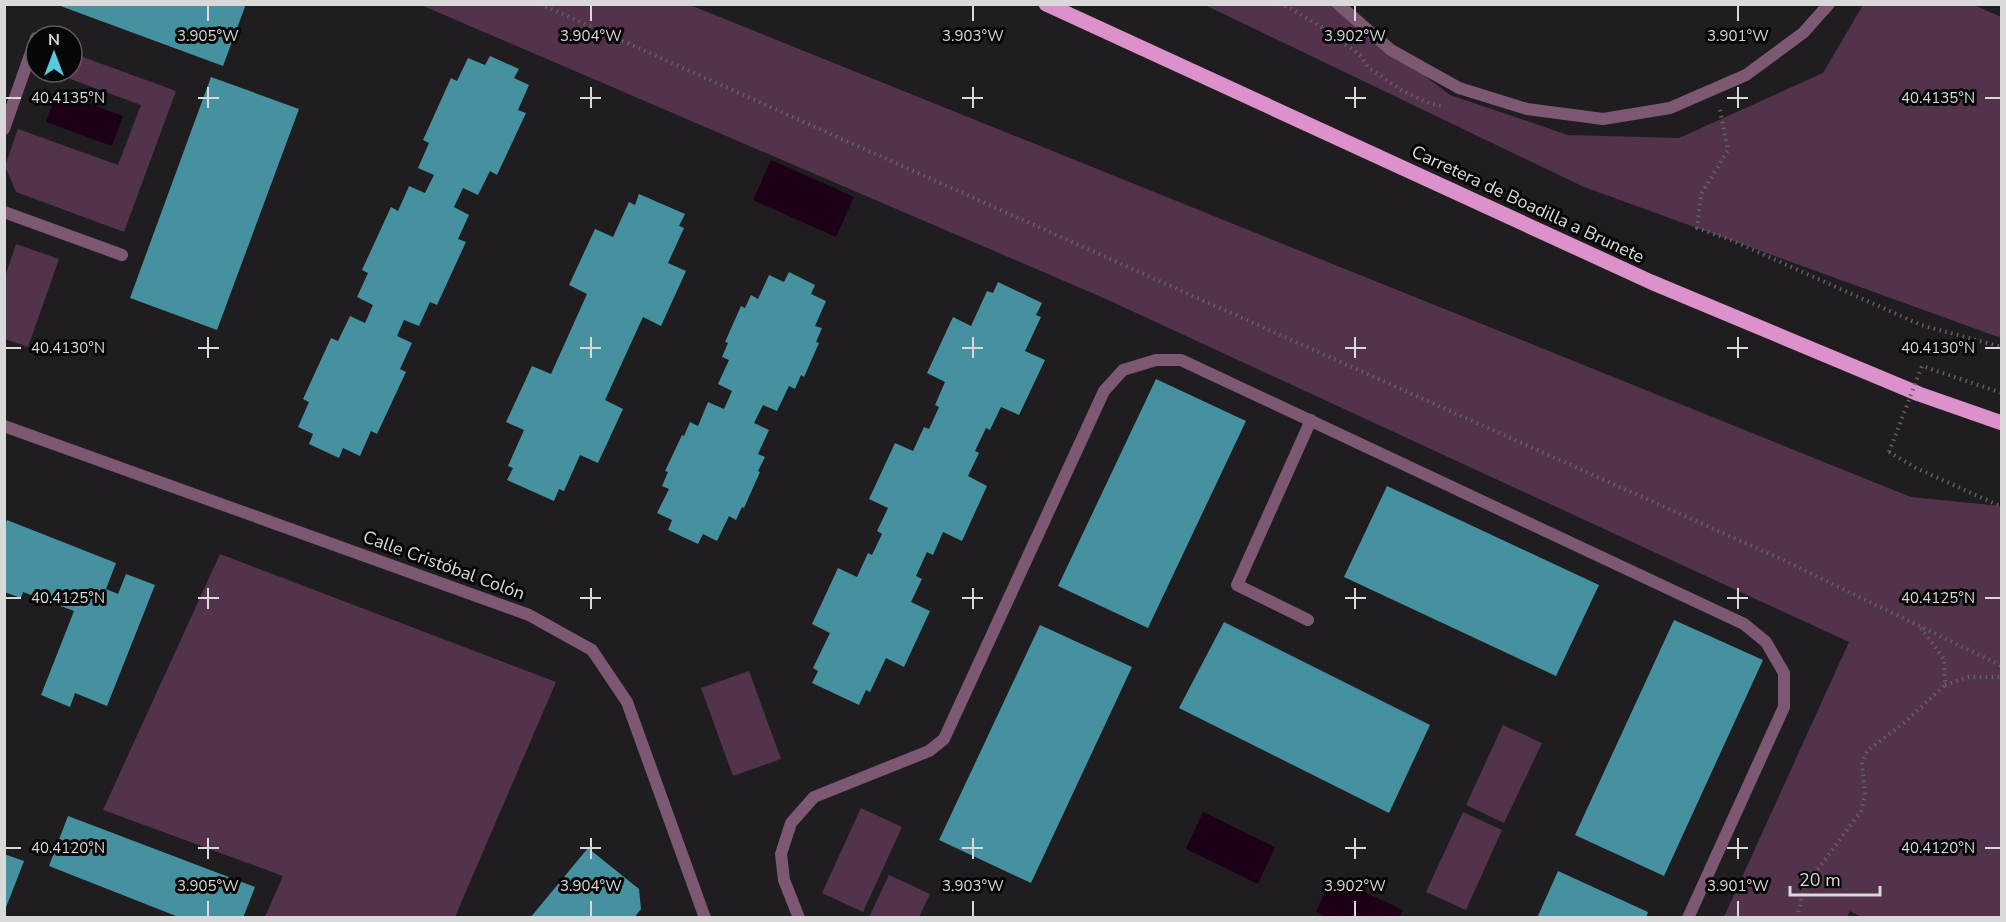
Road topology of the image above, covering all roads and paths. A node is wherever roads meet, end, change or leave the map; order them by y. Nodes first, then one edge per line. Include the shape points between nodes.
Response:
1 (540, 4) edge
2 (1046, 4) edge
3 (1338, 4) edge
4 (1829, 4) edge
5 (24, 72) edge
6 (1716, 88) junction
7 (4, 129) edge
8 (4, 212) edge
9 (122, 255) dead end
10 (2001, 347) edge
11 (2001, 393) edge
12 (1311, 420) junction
13 (2001, 423) edge
14 (4, 426) edge
15 (2001, 507) edge
16 (1308, 620) dead end
17 (1921, 627) junction
18 (2001, 666) edge
19 (2001, 677) edge
20 (1945, 685) junction
21 (705, 918) edge
22 (799, 918) edge
23 (1688, 918) edge
24 (1797, 918) edge

1 - 17 path via 1781,559
2 - 13 main road, Carretera de Boadilla a Brunete via 1651,282 1919,394
3 - 6 street via 1401,56 1459,88 1527,109 1603,119 1671,108
4 - 6 street via 1803,33 1746,75
5 - 7 street
6 - 10 path via 1728,150 1701,194 1697,228 1921,325
8 - 9 street
11 - 15 path, bridge via 1922,366 1889,452
12 - 16 street via 1237,585
12 - 22 street via 1181,360 1156,360 1123,370 1104,392 944,739 929,751 814,797 790,823 781,854 784,880
12 - 23 street via 1744,624 1766,642 1784,673 1784,707
14 - 21 street, Calle Cristóbal Colón via 529,615 592,650 627,702
17 - 18 path
17 - 20 path via 1944,659
19 - 20 path via 1968,677
20 - 24 path via 1867,751 1862,762 1865,796 1861,811 1804,888

